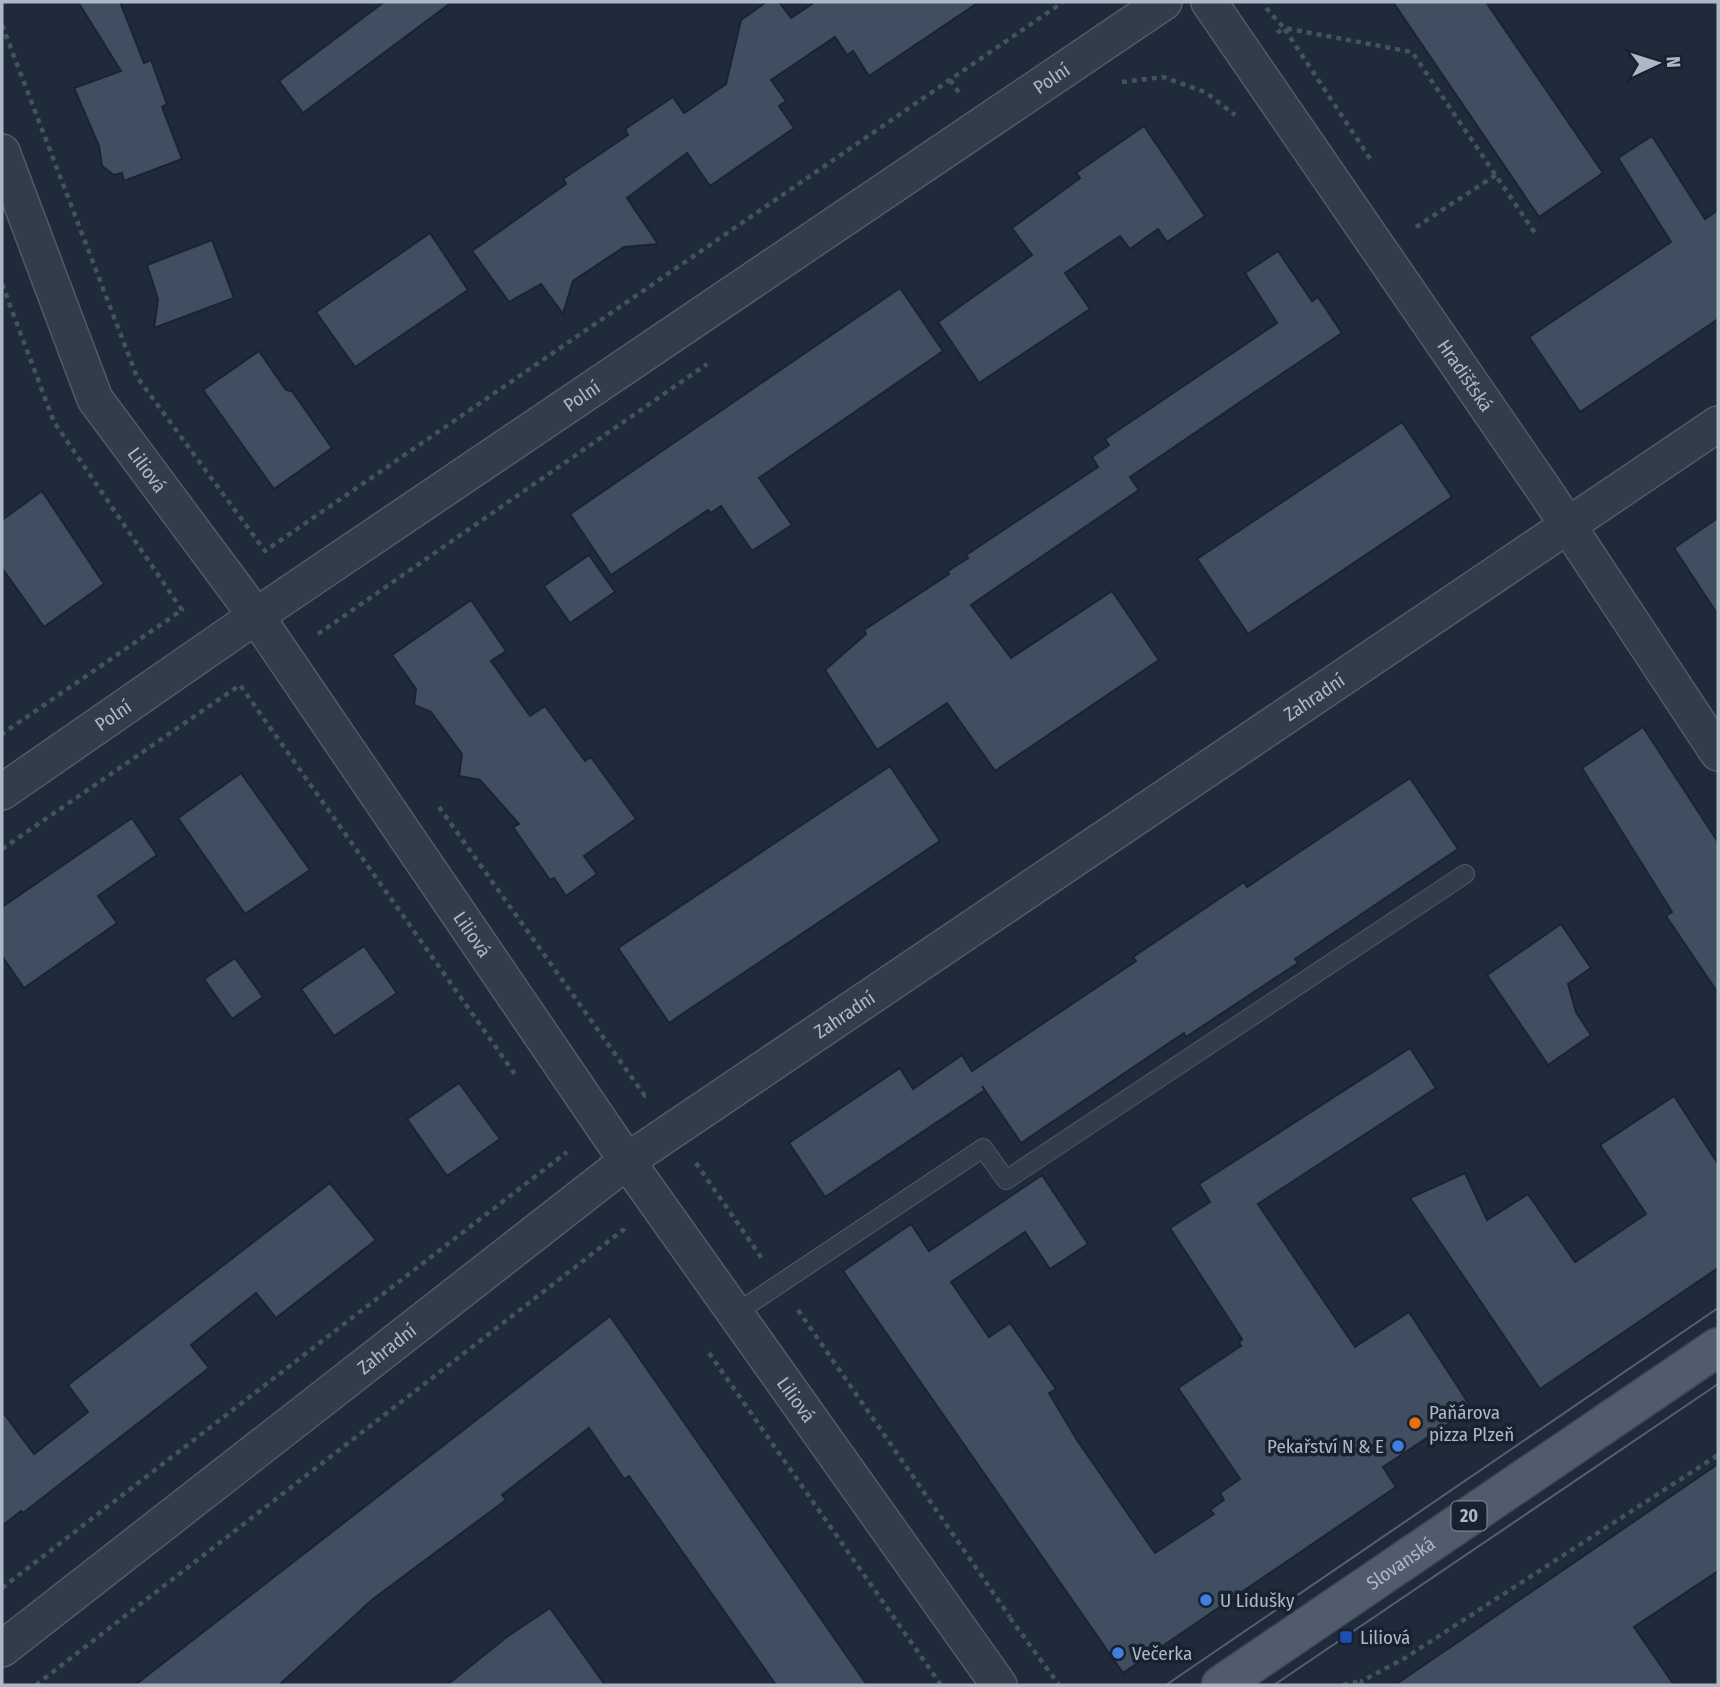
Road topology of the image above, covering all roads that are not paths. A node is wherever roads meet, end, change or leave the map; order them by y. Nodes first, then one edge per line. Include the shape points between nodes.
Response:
1 (1164, 2) edge
2 (1209, 2) edge
3 (2, 152) edge
4 (1718, 424) edge
5 (1567, 524) junction
6 (256, 616) junction
7 (1718, 753) edge
8 (2, 792) edge
9 (1465, 874) dead end
10 (627, 1161) junction
11 (736, 1313) junction
12 (1718, 1348) edge
13 (2, 1649) edge
14 (999, 1685) edge
15 (1221, 1685) edge

1 - 6 street, Polní
2 - 5 street, Hradišťská
3 - 6 street, Liliová via 95,399
4 - 5 street, Zahradní
5 - 7 street, Hradišťská
5 - 10 street, Zahradní
6 - 8 street, Polní
6 - 10 street, Liliová
9 - 11 lane via 1006,1180 984,1148
10 - 11 street, Liliová
10 - 13 street, Zahradní
11 - 14 street, Liliová
12 - 15 main road, Slovanská / 20

